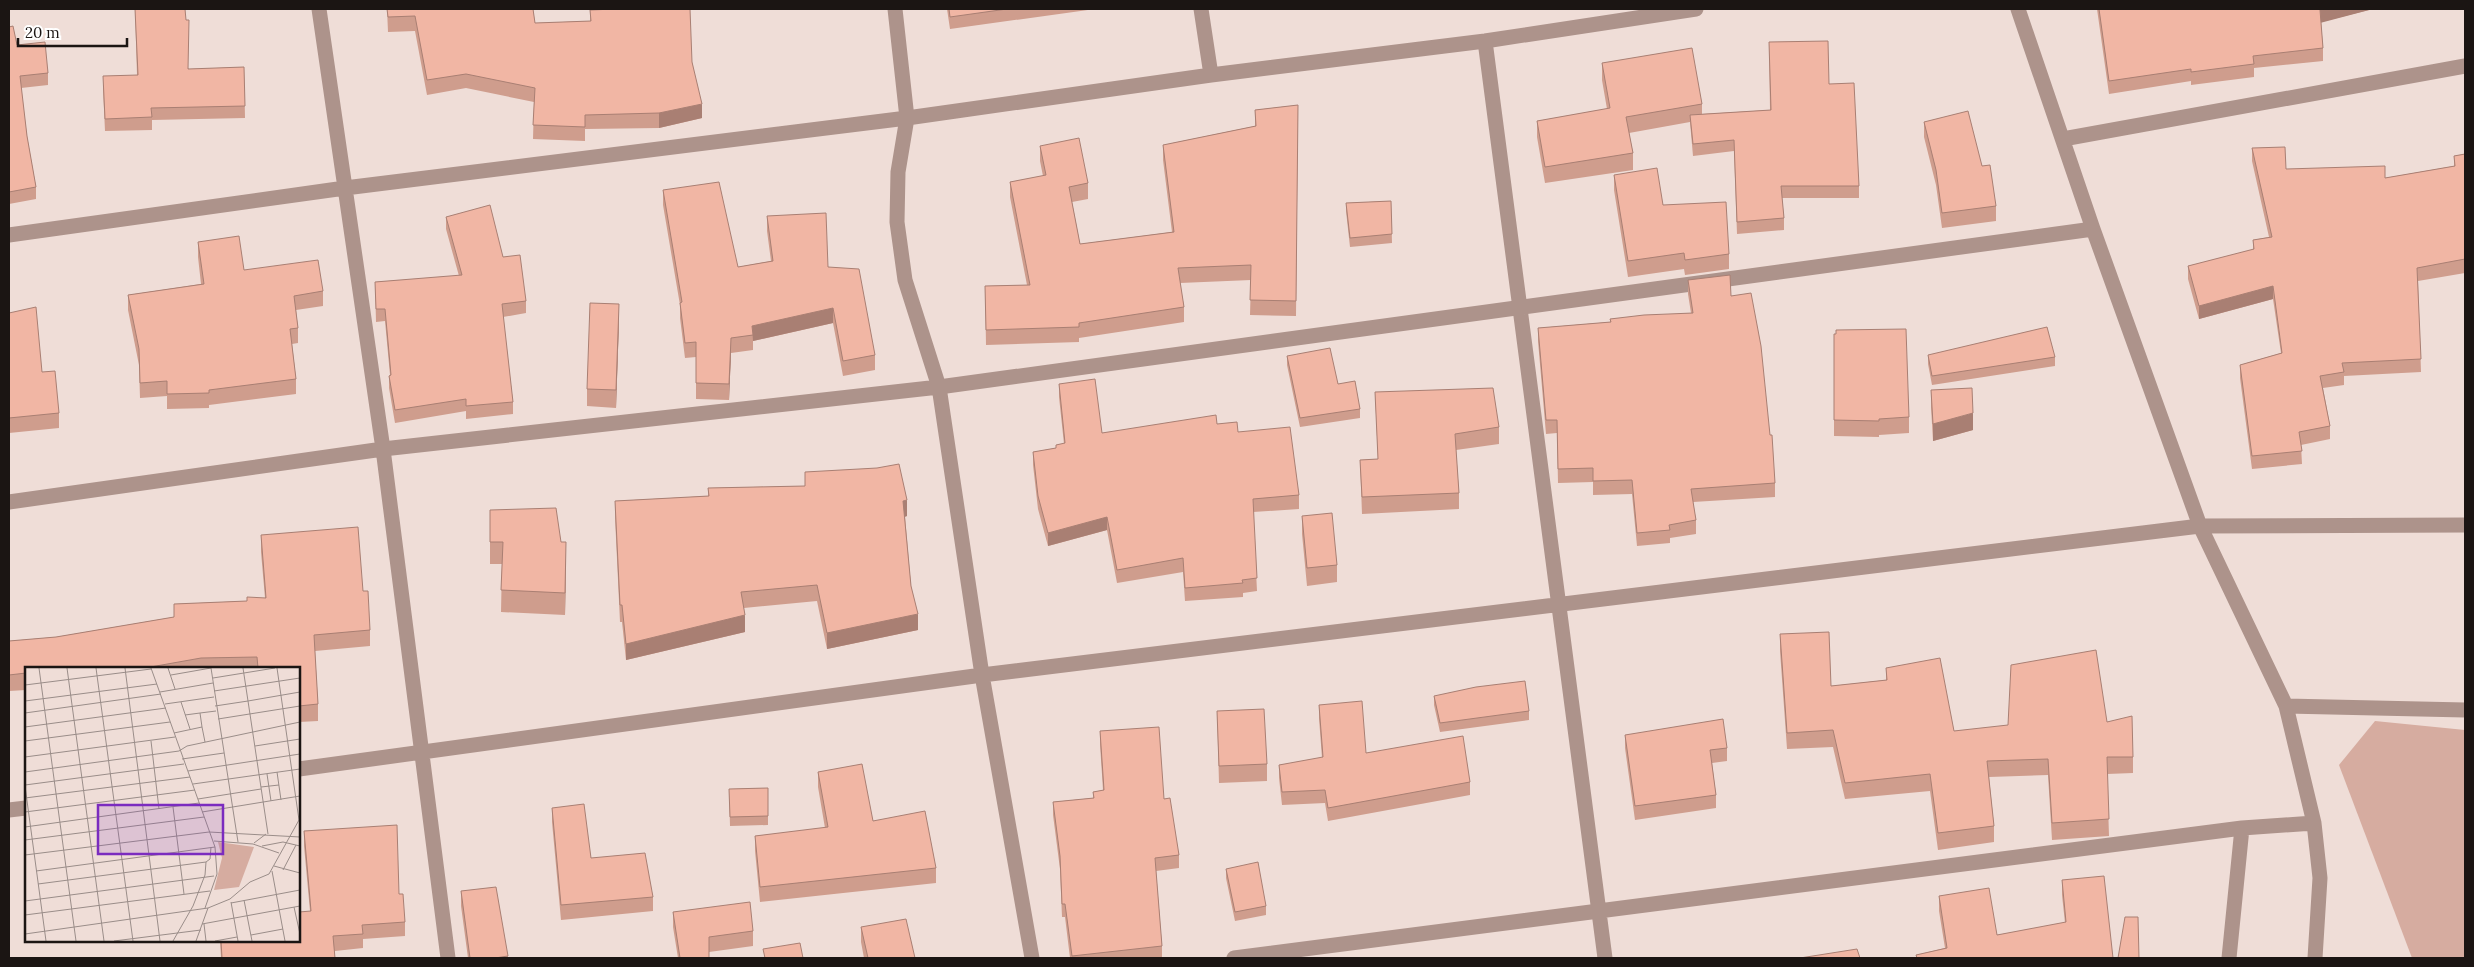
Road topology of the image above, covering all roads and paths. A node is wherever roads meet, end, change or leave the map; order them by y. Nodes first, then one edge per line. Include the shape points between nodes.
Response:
1 (319, 9) edge
2 (895, 9) edge
3 (1201, 9) edge
4 (1696, 9) edge
5 (2018, 9) edge
6 (1485, 41) junction
7 (2465, 66) edge
8 (1211, 75) junction
9 (907, 118) junction
10 (2063, 139) junction
11 (345, 188) junction
12 (2093, 229) junction
13 (9, 235) edge
14 (1521, 307) junction
15 (939, 386) junction
16 (383, 449) junction
17 (9, 502) edge
18 (2465, 525) edge
19 (2200, 526) junction
20 (1558, 603) junction
21 (982, 675) junction
22 (2286, 706) junction
23 (2465, 710) edge
24 (421, 752) junction
25 (300, 769) edge
26 (25, 808) edge
27 (9, 810) edge
28 (2314, 824) junction
29 (2242, 828) junction
30 (1599, 911) junction
31 (448, 958) edge
32 (1032, 958) edge
33 (1234, 958) edge
34 (1605, 958) edge
35 (2229, 958) edge
36 (2315, 958) edge

1 - 11 street
2 - 9 street
3 - 8 street
4 - 6 street
5 - 10 street
6 - 8 street
6 - 14 street
7 - 10 street
8 - 9 street
9 - 11 street
9 - 15 street via 898,172 897,222 905,280
10 - 12 street
11 - 13 street
11 - 16 street
12 - 14 street
12 - 19 street
14 - 15 street
14 - 20 street
15 - 16 street
15 - 21 street
16 - 17 street
16 - 24 street
18 - 19 street
19 - 20 street
19 - 22 street
20 - 21 street
20 - 30 street
21 - 24 street
21 - 32 street
22 - 23 street
22 - 28 street
24 - 25 street
24 - 31 street
26 - 27 street
28 - 29 street
28 - 36 street via 2320,878
29 - 30 street
29 - 35 street
30 - 33 street
30 - 34 street

